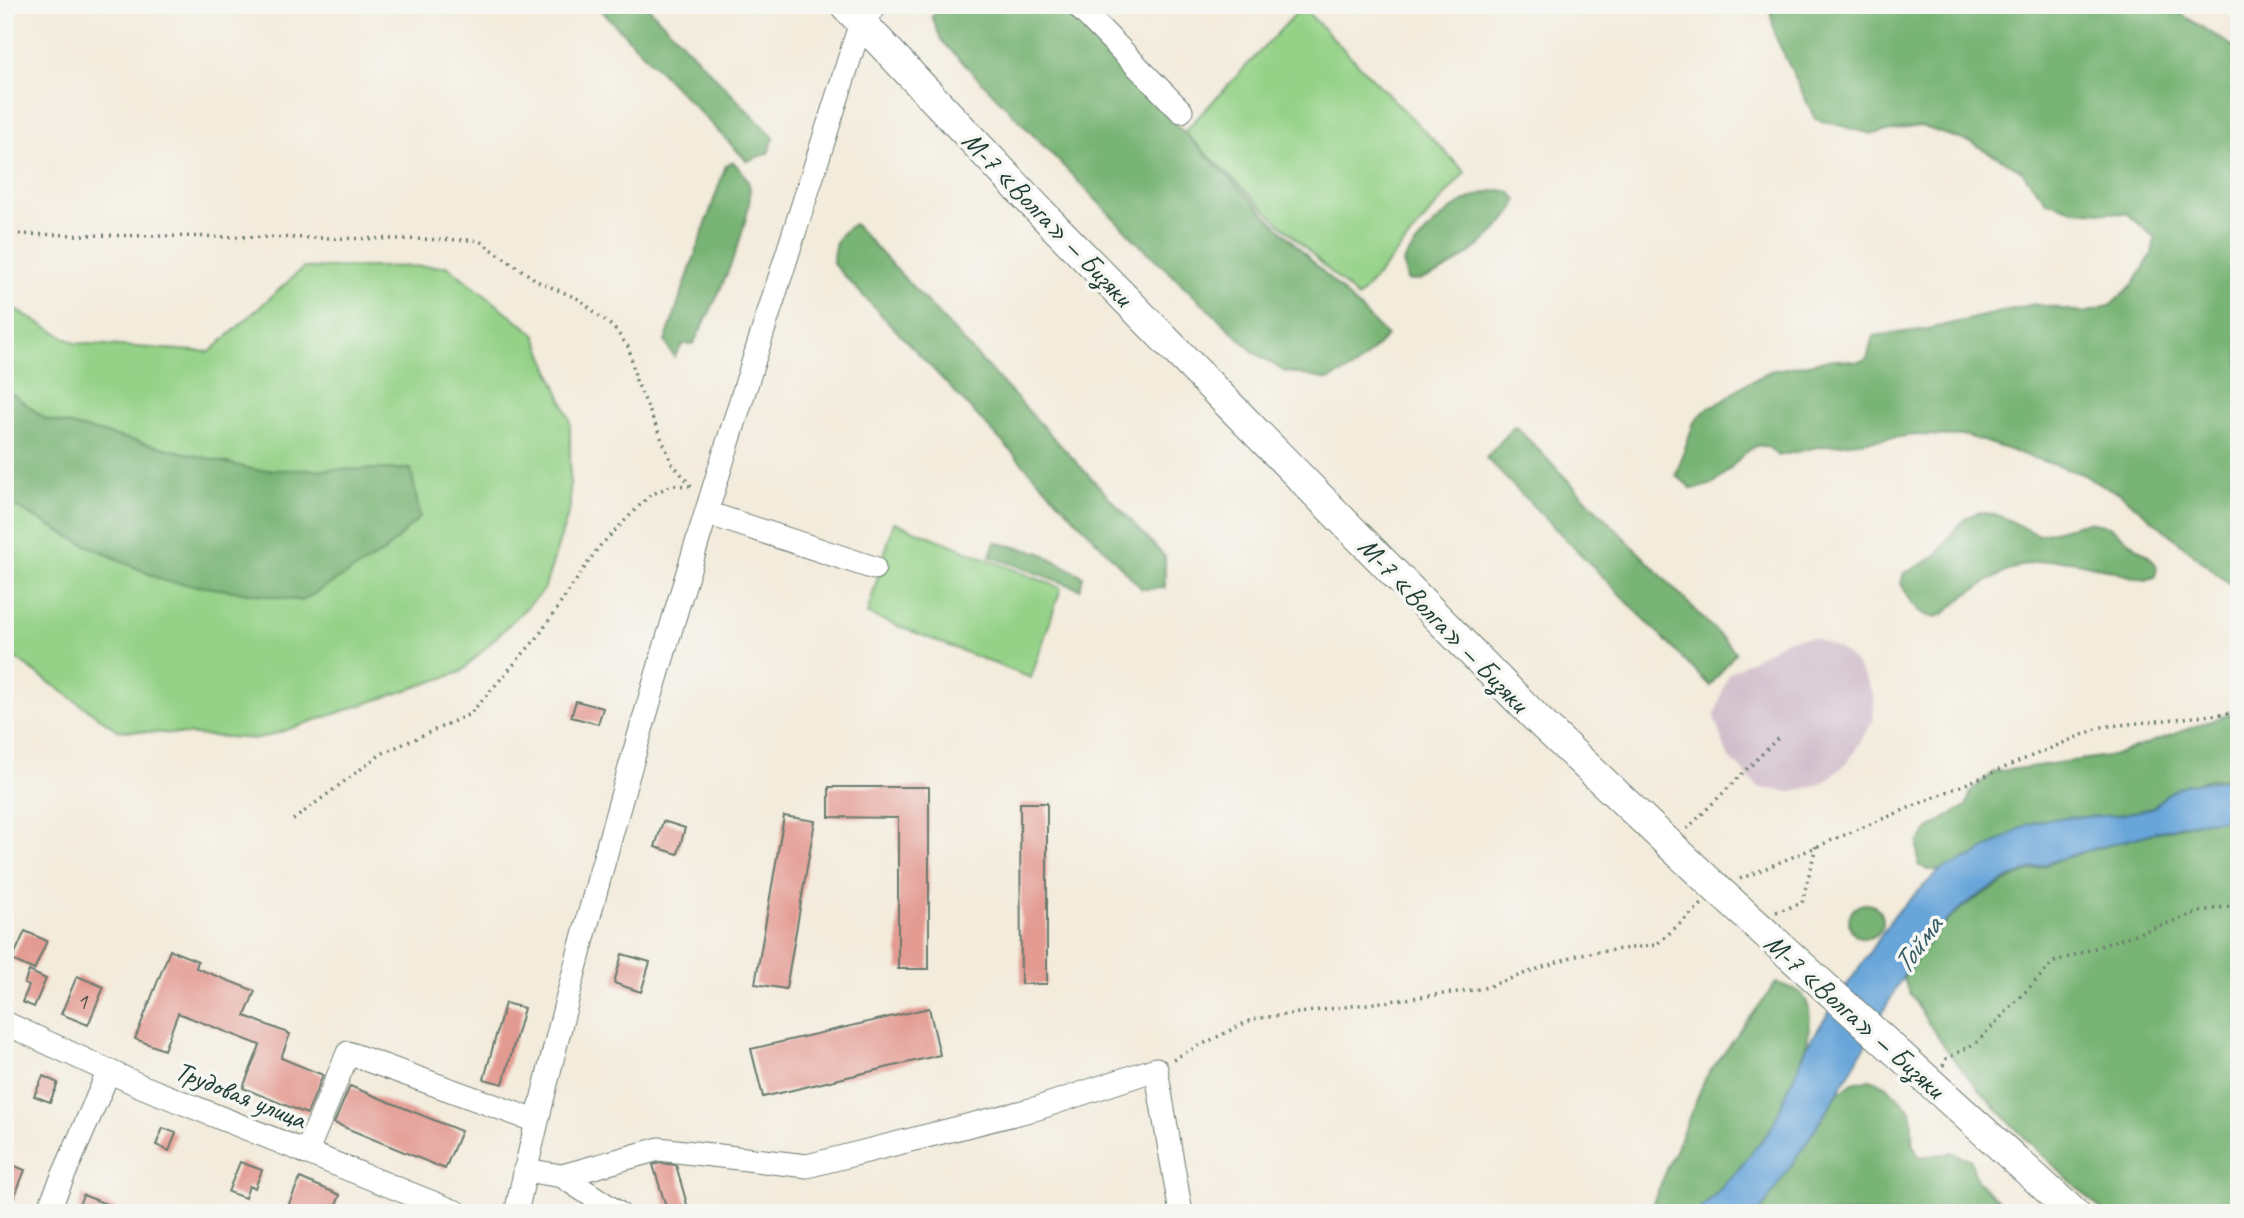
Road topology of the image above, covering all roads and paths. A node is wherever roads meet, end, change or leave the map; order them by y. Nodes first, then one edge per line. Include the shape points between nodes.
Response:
1 (1077, 5) edge
2 (861, 11) edge
3 (1181, 111) dead end
4 (5, 234) edge
5 (689, 486) junction
6 (709, 505) junction
7 (874, 568) dead end
8 (2239, 712) edge
9 (1779, 737) dead end
10 (293, 820) dead end
11 (1671, 845) junction
12 (1816, 846) junction
13 (1717, 889) junction
14 (2239, 905) edge
15 (1752, 920) junction
16 (5, 1023) edge
17 (1156, 1069) junction
18 (109, 1071) junction
19 (1933, 1085) junction
20 (536, 1121) junction
21 (306, 1153) junction
22 (525, 1170) junction
23 (562, 1176) junction
24 (47, 1213) edge
25 (458, 1213) edge
26 (516, 1213) edge
27 (618, 1213) edge
28 (1181, 1213) edge
29 (2074, 1213) edge

1 - 3 street
2 - 6 street
2 - 11 main road, М-7 «Волга» — Бизяки via 1052,224 1541,723
4 - 5 path via 478,240 539,282 579,299 614,328 629,348 636,380 672,463
5 - 6 path
5 - 10 path via 673,485 649,496 598,548 537,638 470,713 381,754
6 - 7 street
6 - 20 street via 626,784
8 - 12 path via 2101,727
9 - 11 path
11 - 13 main road, М-7 «Волга» — Бизяки
12 - 13 path
12 - 15 path via 1802,903
13 - 15 main road, М-7 «Волга» — Бизяки
13 - 17 path via 1656,945 1580,954 1481,989 1253,1019
14 - 19 path via 2206,910 2054,962 1977,1042 1945,1059
15 - 19 main road, М-7 «Волга» — Бизяки
16 - 18 street, Трудовая улица
17 - 23 street via 1038,1108 807,1166 659,1149
17 - 28 street
18 - 21 street, Трудовая улица
18 - 24 street
19 - 29 main road, М-7 «Волга» — Бизяки
20 - 21 street via 348,1053
20 - 22 street
21 - 25 street, Трудовая улица
22 - 23 street
22 - 26 street
23 - 27 street

